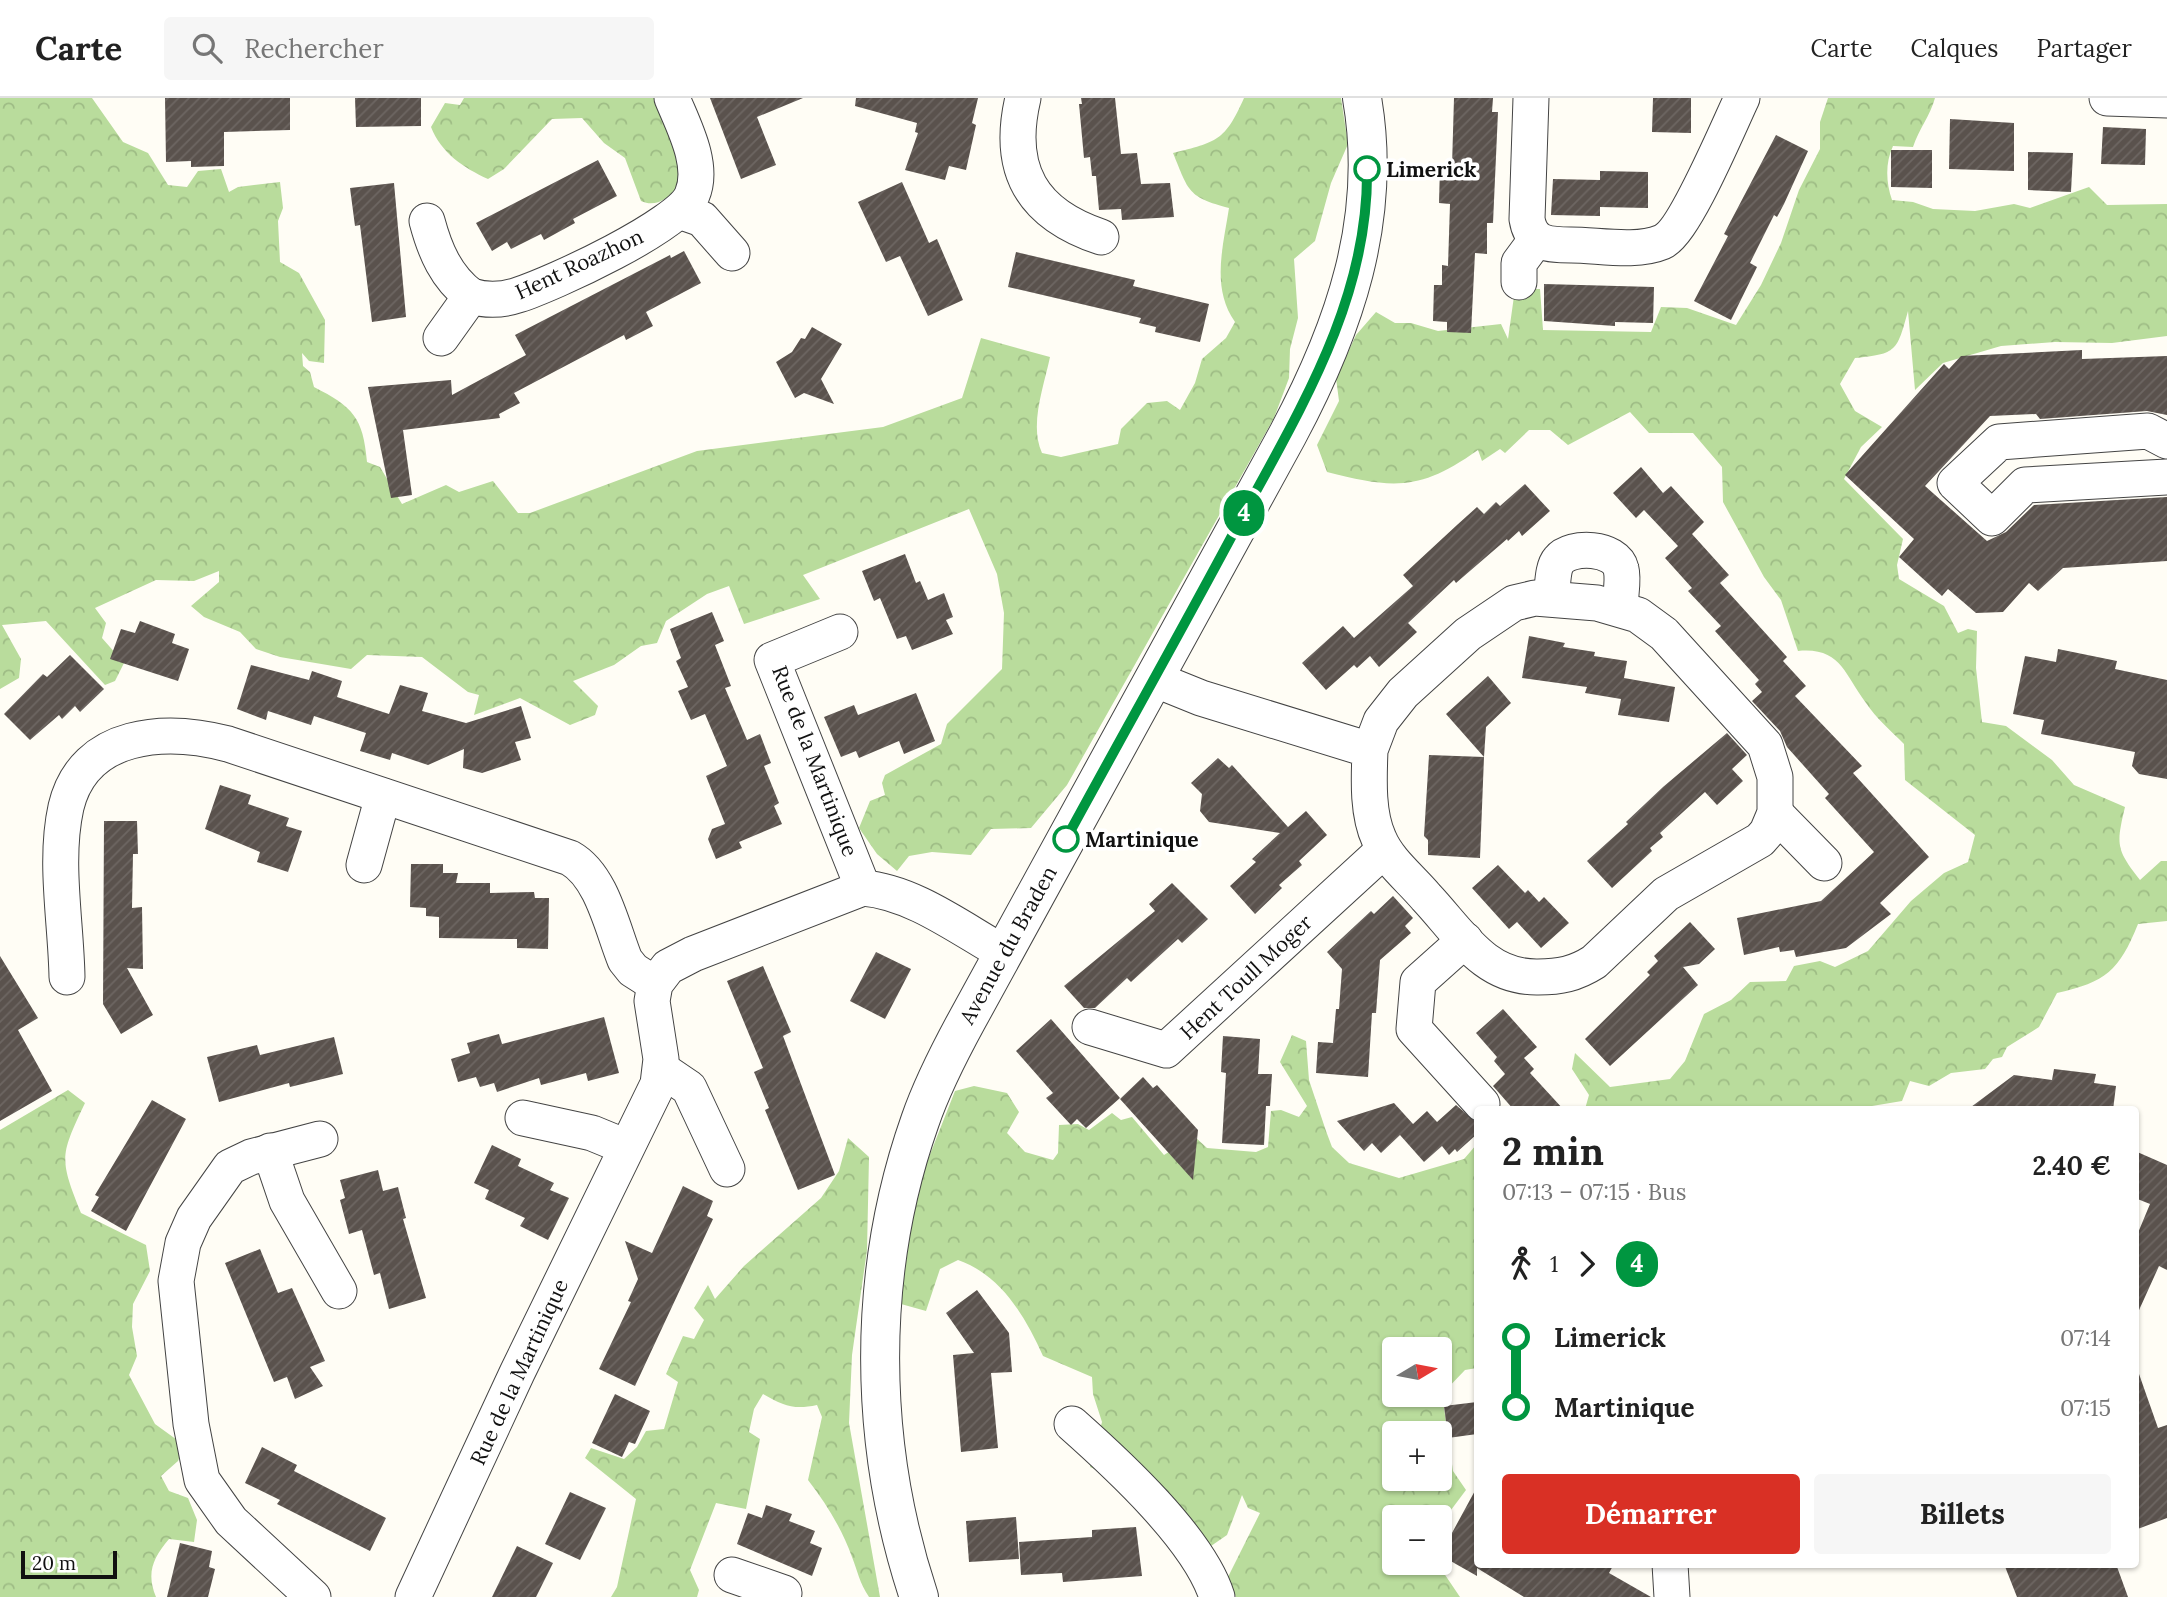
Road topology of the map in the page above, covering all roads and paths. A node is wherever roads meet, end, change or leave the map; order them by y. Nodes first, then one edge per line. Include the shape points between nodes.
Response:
1 (672, 98) edge
2 (1023, 98) edge
3 (1362, 98) edge
4 (1531, 98) edge
5 (1742, 98) edge
6 (2107, 98) edge
7 (2167, 100) edge
8 (682, 212) junction
9 (427, 221) dead end
10 (1101, 237) dead end
11 (1536, 240) junction
12 (732, 253) dead end
13 (1519, 282) dead end
14 (471, 296) junction
15 (441, 338) dead end
16 (2167, 441) edge
17 (2167, 477) edge
18 (1551, 598) junction
19 (1619, 608) junction
20 (840, 632) dead end
21 (1154, 679) junction
22 (1370, 750) junction
23 (383, 796) junction
24 (1775, 813) junction
25 (1384, 850) junction
26 (1824, 863) dead end
27 (364, 865) dead end
28 (863, 888) junction
29 (1465, 940) junction
30 (1004, 953) junction
31 (67, 977) dead end
32 (655, 984) junction
33 (1090, 1027) dead end
34 (661, 1069) junction
35 (1482, 1104) dead end
36 (523, 1118) dead end
37 (320, 1139) dead end
38 (626, 1147) junction
39 (270, 1151) junction
40 (727, 1169) dead end
41 (339, 1291) dead end
42 (1072, 1424) dead end
43 (732, 1575) dead end
44 (313, 1597) edge
45 (413, 1597) edge
46 (782, 1597) edge
47 (919, 1597) edge
48 (1217, 1597) edge

1 - 8 street via 695,171 696,186
2 - 10 street via 1018,142 1027,186 1061,220
3 - 21 street, Avenue du Braden via 1367,136 1362,246 1336,333 1304,402
4 - 11 street via 1527,219
5 - 11 street via 1684,219 1665,241 1637,246 1559,245
6 - 7 street
8 - 12 street via 702,219
8 - 14 street, Hent Roazhon via 623,246 519,295 483,300
9 - 14 street via 442,263
11 - 13 street via 1520,263
14 - 15 street
16 - 17 street via 2148,431 1999,442 1955,483 1992,518 2025,485
18 - 19 street
18 - 19 street via 1556,563 1566,554 1592,551 1611,555 1619,564
18 - 22 street via 1514,603 1468,634 1390,708
19 - 24 street via 1664,634 1765,745 1775,777
20 - 28 street, Rue de la Martinique via 772,660
21 - 22 street
21 - 30 street, Avenue du Braden
22 - 25 street via 1373,818
23 - 27 street
23 - 31 street via 200,736 150,735 108,749 80,776 66,806
23 - 32 street via 581,864 594,882 625,960
24 - 26 street
24 - 29 street via 1760,840 1666,894 1580,971 1553,977 1506,973 1482,960
25 - 29 street
25 - 33 street, Hent Toull Moger via 1166,1050
28 - 30 street via 905,899
28 - 32 street via 692,954 668,967
29 - 35 street via 1418,982 1414,1029
30 - 47 street, Avenue du Braden via 939,1074 920,1121 899,1194 886,1269 881,1418 895,1509
32 - 34 street, Rue de la Martinique via 652,1013
34 - 38 street, Rue de la Martinique
34 - 40 street via 694,1095
36 - 38 street via 592,1133
37 - 39 street
38 - 45 street, Rue de la Martinique
39 - 41 street via 287,1201
39 - 44 street via 230,1167 194,1218 178,1262 178,1314 202,1480 231,1521
42 - 48 street via 1175,1529 1206,1572
43 - 46 street via 784,1594

